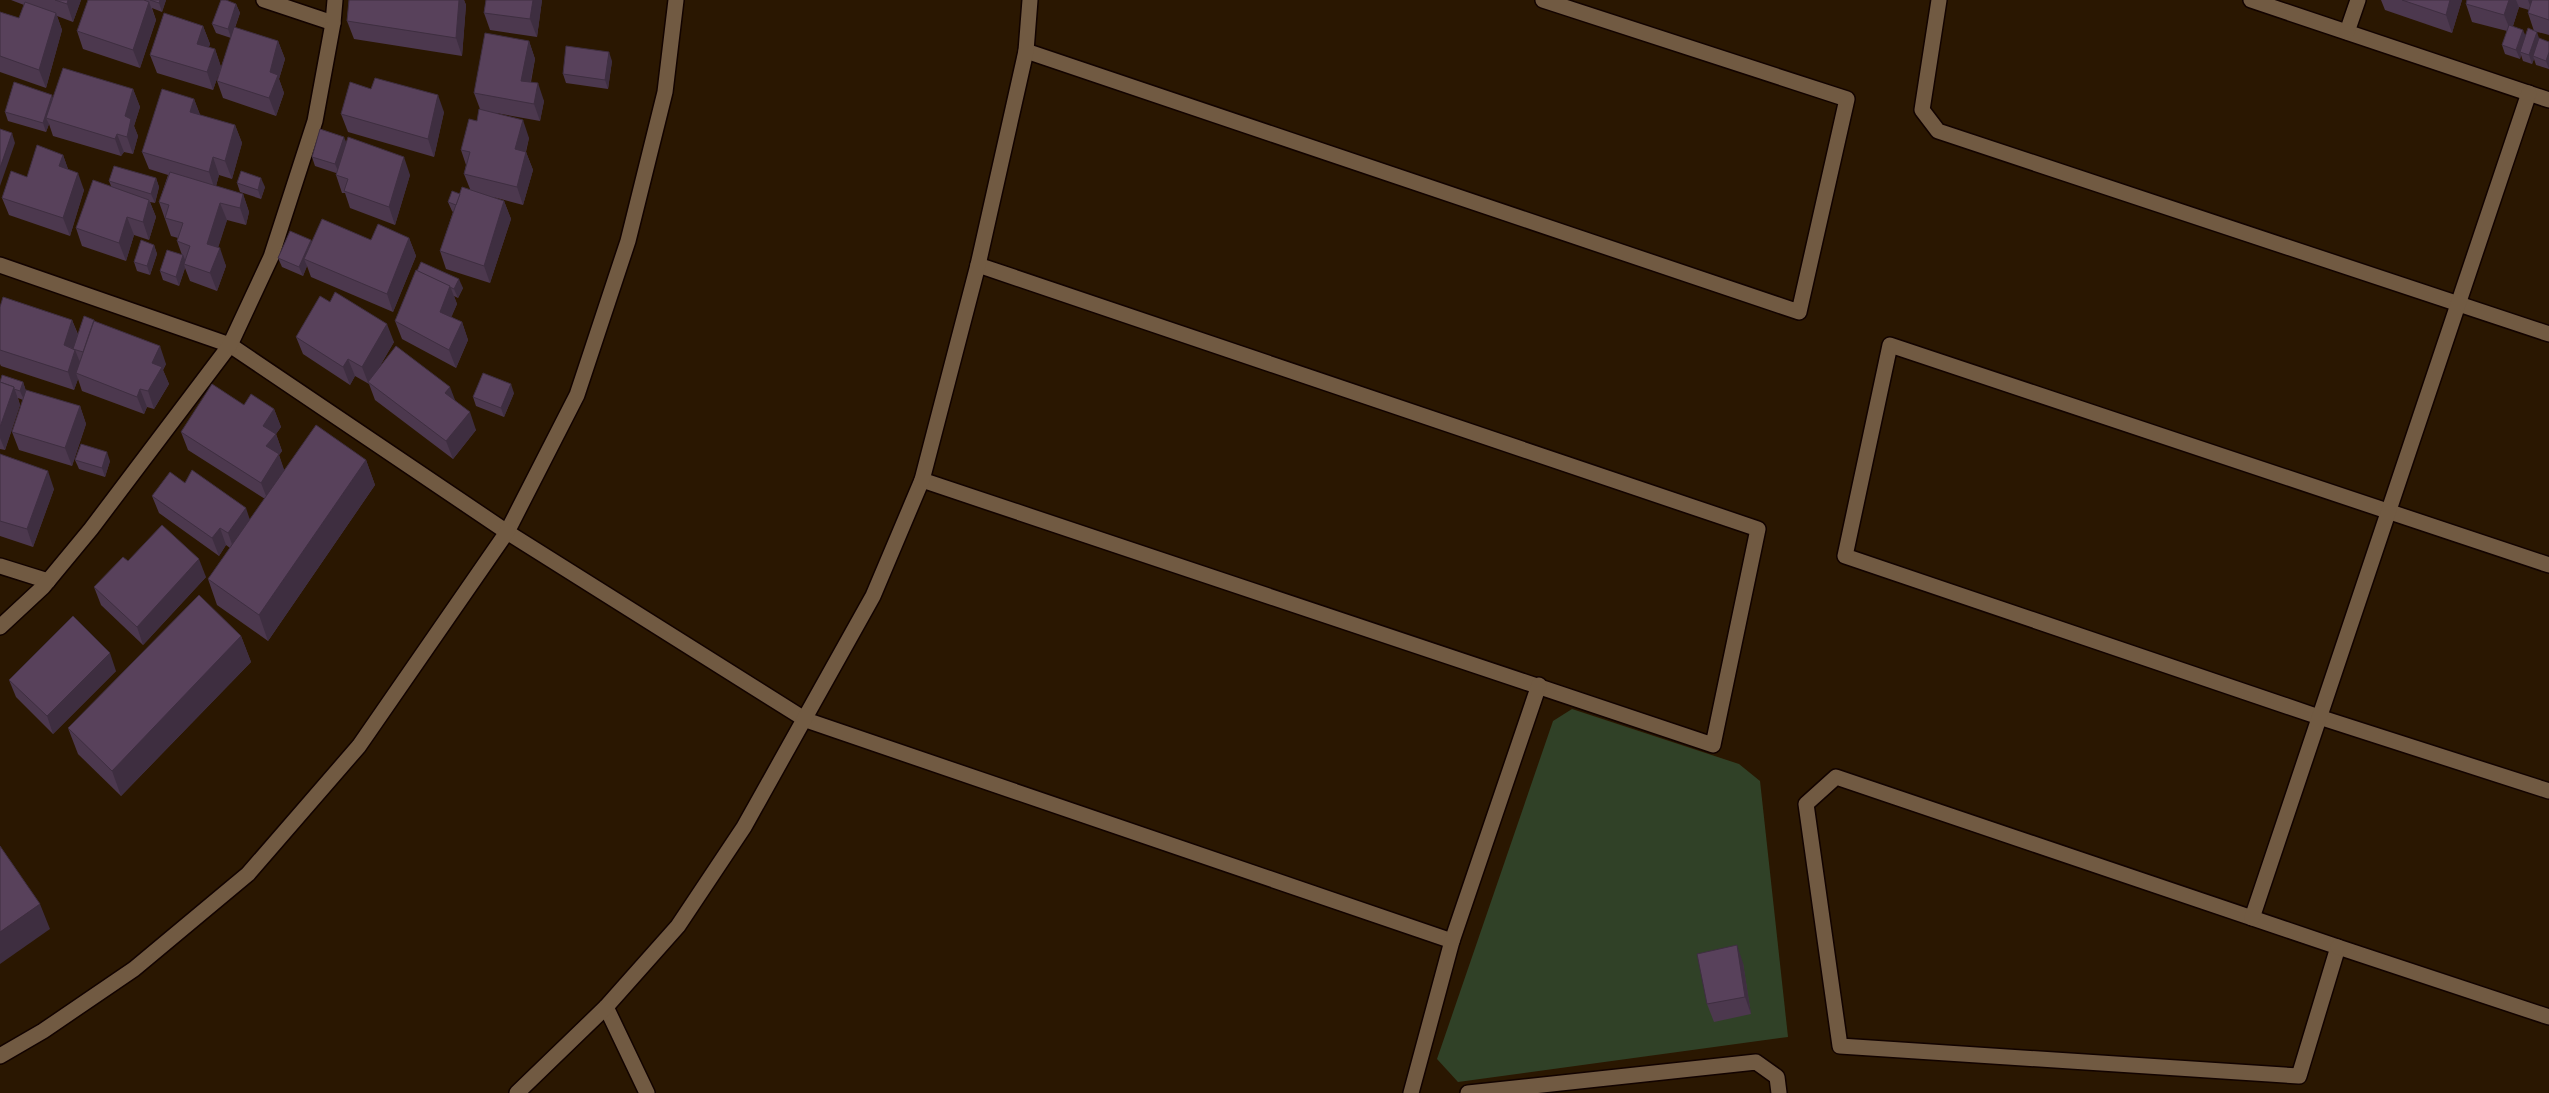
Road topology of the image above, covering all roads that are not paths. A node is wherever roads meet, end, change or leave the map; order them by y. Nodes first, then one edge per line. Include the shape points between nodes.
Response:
1 (264, 0) edge
2 (335, 0) edge
3 (676, 0) edge
4 (1030, 0) edge
5 (1542, 0) edge
6 (1939, 0) edge
7 (2251, 0) edge
8 (2358, 0) edge
9 (333, 23) junction
10 (2347, 32) junction
11 (1026, 51) junction
12 (2529, 93) junction
13 (2549, 100) edge
14 (0, 264) edge
15 (978, 265) junction
16 (2457, 303) junction
17 (2549, 334) edge
18 (230, 345) junction
19 (922, 480) junction
20 (2387, 512) junction
21 (507, 532) junction
22 (2549, 565) edge
23 (0, 566) edge
24 (48, 581) junction
25 (0, 627) edge
26 (1539, 685) junction
27 (2319, 716) junction
28 (806, 720) junction
29 (2549, 791) edge
30 (2252, 918) junction
31 (1452, 941) junction
32 (2338, 947) junction
33 (606, 1007) junction
34 (2549, 1017) edge
35 (0, 1056) edge
36 (517, 1093) edge
37 (647, 1093) edge
38 (1411, 1093) edge
39 (1468, 1093) edge
40 (1779, 1093) edge

1 - 9 street
2 - 9 street
3 - 21 street via 664,92 628,241 577,395
4 - 11 street
5 - 11 street via 1847,99 1799,312
6 - 16 street via 1922,110 1938,131
7 - 10 street
8 - 10 street
9 - 18 street via 315,122 271,257
10 - 12 street
11 - 15 street
12 - 13 street
12 - 16 street
14 - 18 street
15 - 19 street
15 - 26 street via 1758,529 1713,745
16 - 17 street
16 - 20 street
18 - 21 street
18 - 24 street via 91,530
19 - 26 street
19 - 28 street via 873,596
20 - 22 street
20 - 27 street
20 - 27 street via 1890,345 1846,556
21 - 28 street
21 - 35 street via 359,746 248,874 134,969
23 - 24 street
24 - 25 street
26 - 31 street
27 - 29 street
27 - 30 street
28 - 31 street
28 - 33 street via 744,827 678,926
30 - 32 street
30 - 32 street via 1836,777 1806,804 1840,1046 2299,1076
31 - 38 street
32 - 34 street
33 - 36 street
33 - 37 street
39 - 40 street via 1756,1062 1777,1077

